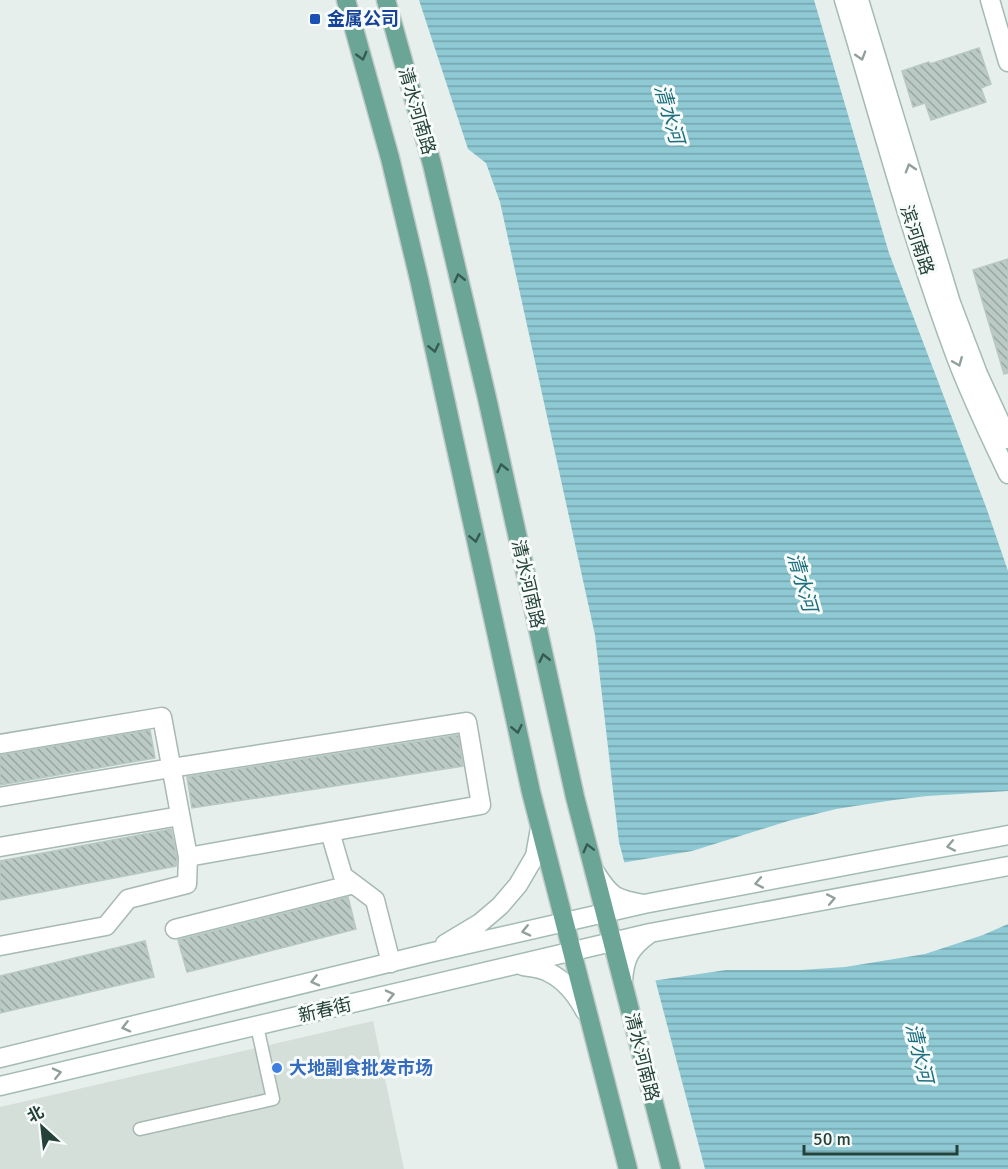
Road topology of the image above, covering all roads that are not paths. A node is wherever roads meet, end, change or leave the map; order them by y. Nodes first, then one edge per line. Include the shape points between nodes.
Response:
1 (346, 0) edge
2 (386, 0) edge
3 (844, 0) edge
4 (859, 0) edge
5 (990, 0) edge
6 (1008, 62) edge
7 (1008, 439) edge
8 (1008, 474) edge
9 (0, 744) edge
10 (171, 768) junction
11 (0, 797) edge
12 (180, 816) junction
13 (540, 828) junction
14 (330, 832) junction
15 (1008, 835) edge
16 (0, 847) edge
17 (188, 857) junction
18 (1008, 866) edge
19 (594, 872) junction
20 (354, 884) junction
21 (644, 904) junction
22 (605, 913) junction
23 (564, 922) junction
24 (175, 929) dead end
25 (650, 933) junction
26 (613, 942) junction
27 (0, 946) edge
28 (572, 952) junction
29 (429, 954) junction
30 (391, 963) junction
31 (519, 965) junction
32 (623, 980) junction
33 (588, 1015) junction
34 (257, 1026) junction
35 (0, 1058) edge
36 (0, 1086) edge
37 (140, 1129) dead end
38 (628, 1169) edge
39 (671, 1169) edge

1 -> 13 main road via 419,279
19 -> 2 main road, 清水河南路 via 435,175
3 -> 8 main road, 滨河南路 via 912,230 956,357
7 -> 4 main road, 滨河南路 via 951,303
5 - 6 main road
9 - 10 main road via 162,717
10 - 11 main road
10 - 12 main road
10 - 14 main road via 467,722 481,805
12 - 16 main road
12 - 17 main road
13 - 23 main road
13 - 29 main road via 535,856 506,899 480,923
14 - 17 main road
14 - 20 main road via 343,876
15 -> 21 main road, 新春街
17 - 27 main road via 187,884 128,899 106,926
25 -> 18 main road, 新春街
19 - 21 main road via 612,895
19 - 22 main road, 清水河南路
20 - 24 main road
20 - 30 main road via 375,900
21 - 22 main road, 新春街
22 - 23 main road, 新春街
22 - 26 main road, 清水河南路
23 - 28 main road
23 -> 29 main road, 新春街
25 - 26 main road, 新春街
25 - 32 main road via 639,941 625,962
26 - 28 main road, 新春街
26 - 32 main road, 清水河南路
28 - 31 main road, 新春街
28 - 33 main road
29 - 30 main road, 新春街
30 -> 35 main road, 新春街
31 - 33 main road via 546,971 562,981 576,994
34 -> 31 main road, 新春街
32 - 39 main road, 清水河南路
33 - 38 main road
36 -> 34 main road, 新春街
34 - 37 lane via 273,1099

